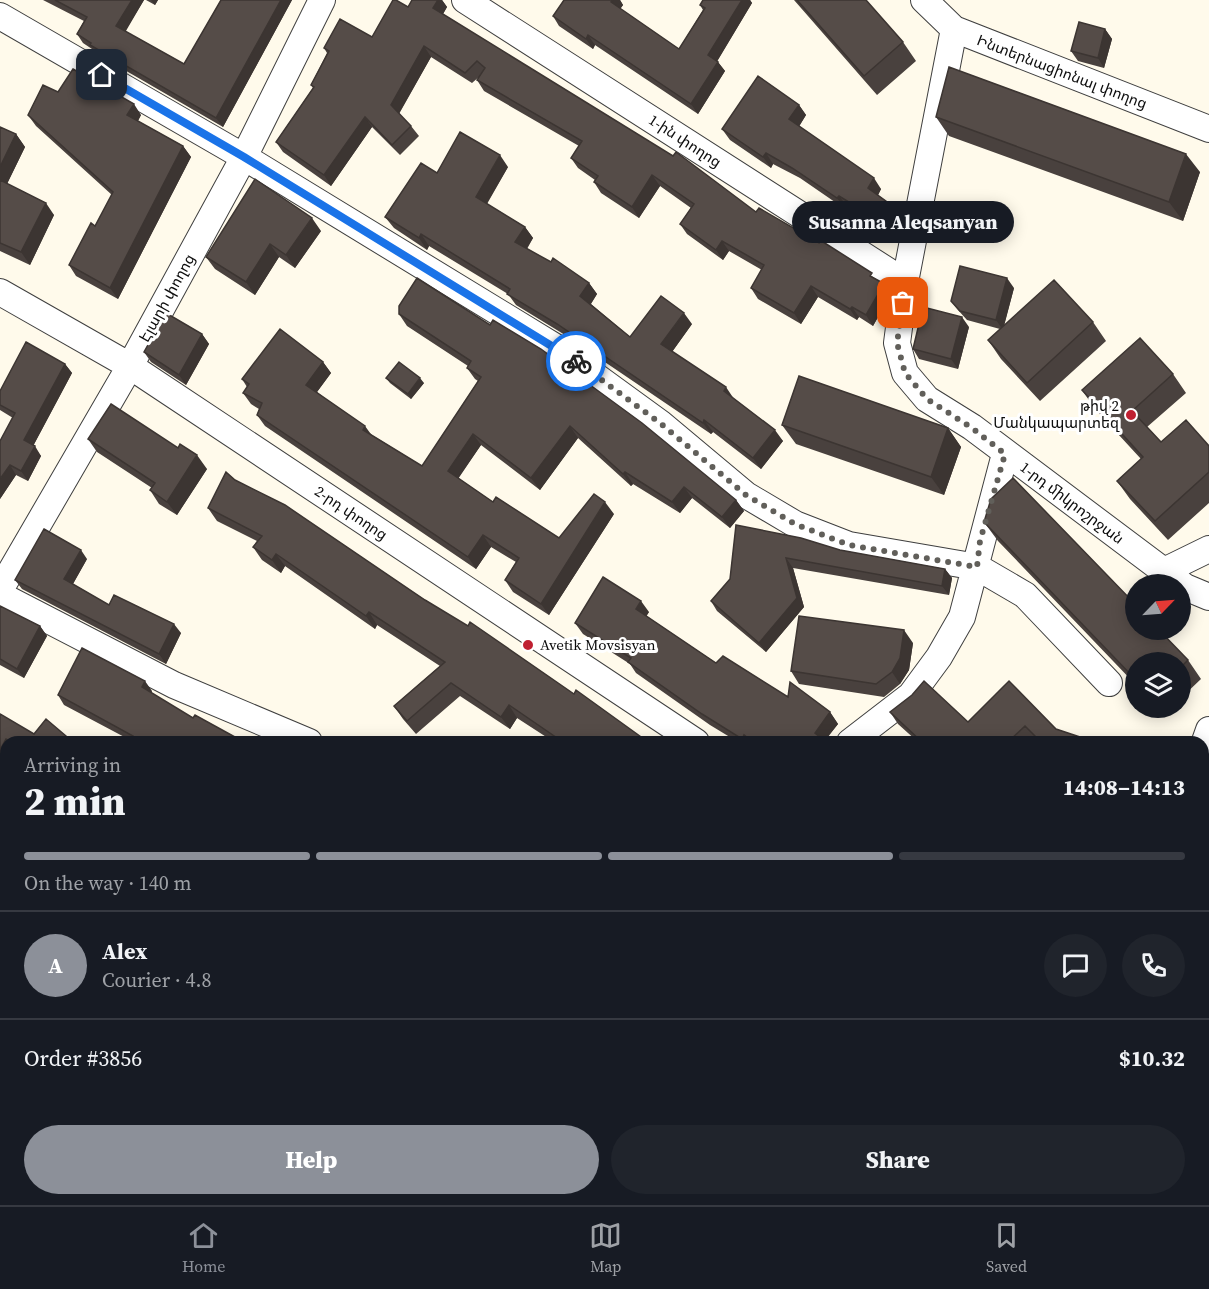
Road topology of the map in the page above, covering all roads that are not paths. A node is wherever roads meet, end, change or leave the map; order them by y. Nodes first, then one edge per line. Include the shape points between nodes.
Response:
1 (321, 0) edge
2 (465, 0) edge
3 (924, 0) edge
4 (0, 16) edge
5 (954, 29) junction
6 (1209, 129) edge
7 (244, 157) junction
8 (905, 282) junction
9 (0, 292) edge
10 (130, 366) junction
11 (1005, 454) junction
12 (1209, 549) edge
13 (977, 567) junction
14 (1164, 571) junction
15 (0, 590) edge
16 (0, 595) edge
17 (1209, 597) edge
18 (1109, 683) dead end
19 (295, 736) edge
20 (687, 736) edge
21 (858, 736) edge

1 - 7 street, Էլարի փողոց
2 - 8 street, 1-ին փողոց
3 - 5 street, Ինտերնացիոնալ փողոց
4 - 7 street
5 - 6 street, Ինտերնացիոնալ փողոց
5 - 8 street, 1-րդ միկրոշրջան
7 - 10 street, Էլարի փողոց
7 - 13 street via 557,348 651,416 746,495 795,524 849,545
8 - 11 street, 1-րդ միկրոշրջան via 897,343 905,373 927,399
9 - 10 street, 2-րդ փողոց
10 - 15 street, Էլարի փողոց
10 - 20 street, 2-րդ փողոց
11 - 13 street via 980,541
11 - 14 street, 1-րդ միկրոշրջան
12 - 14 street
13 - 18 street via 1025,595
13 - 21 street via 962,617 939,657 911,695
14 - 17 street, 1-րդ միկրոշրջան via 1185,587
16 - 19 street via 174,686

